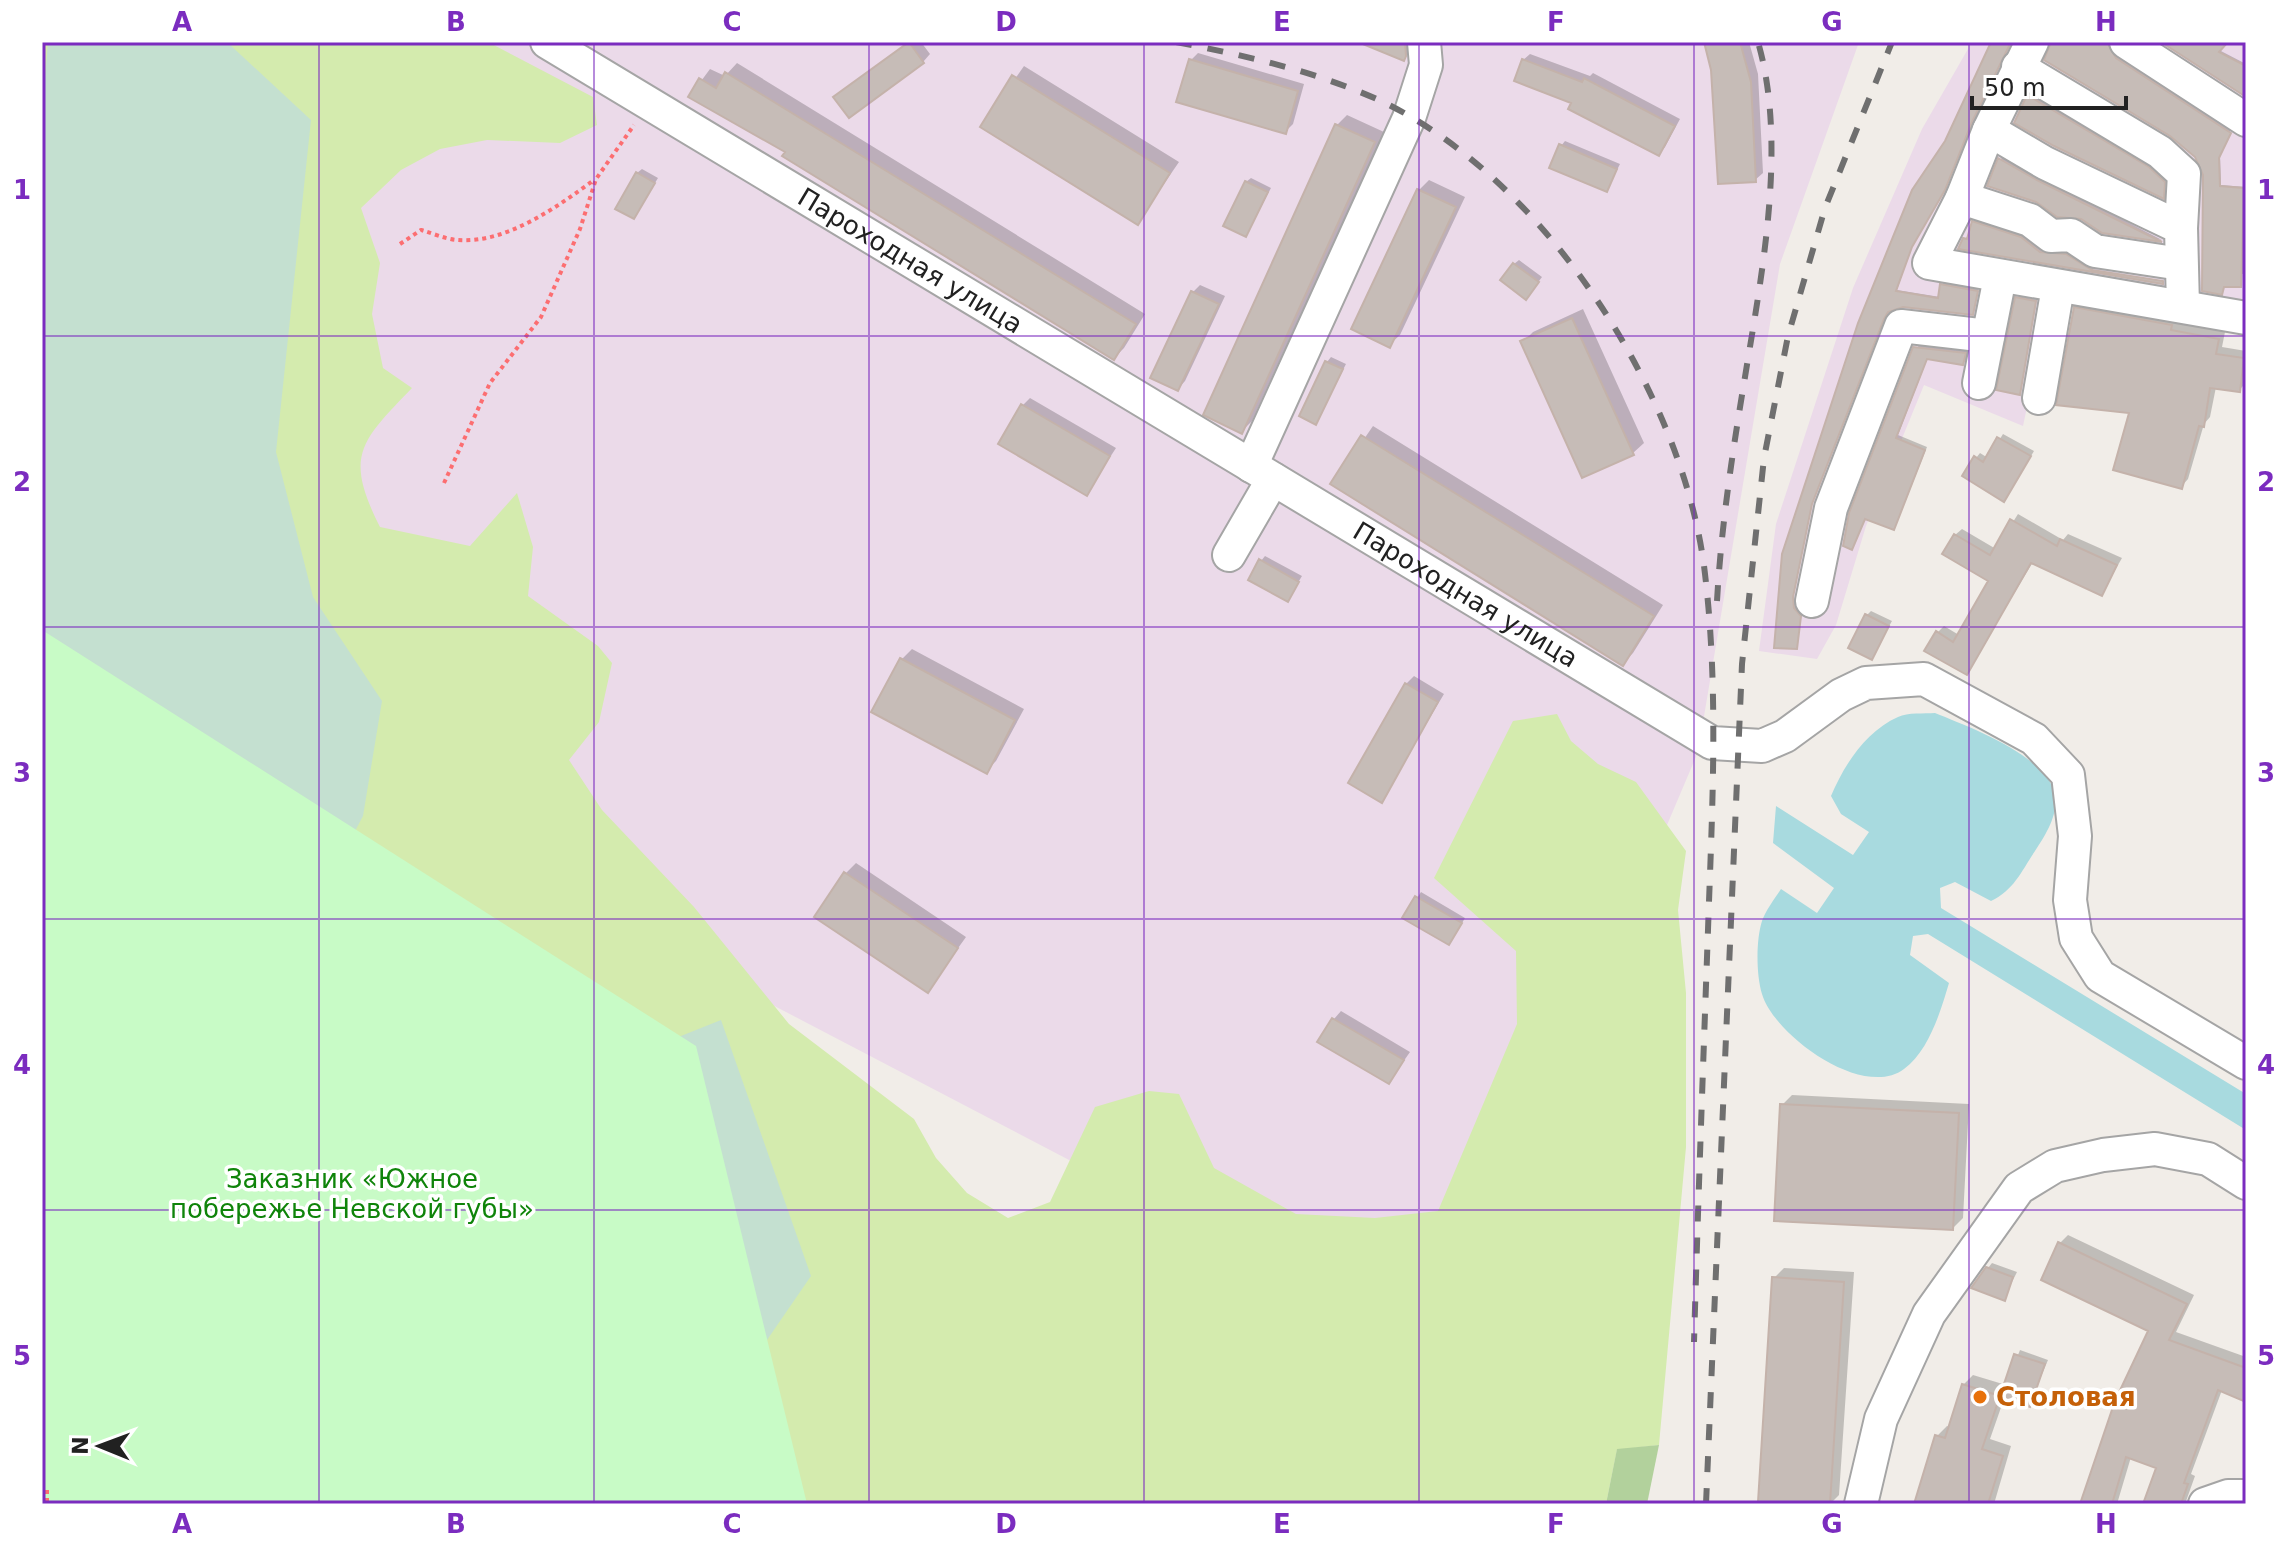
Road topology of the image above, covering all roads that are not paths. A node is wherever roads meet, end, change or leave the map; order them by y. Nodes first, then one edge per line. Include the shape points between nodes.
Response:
1 (547, 42) edge
2 (1424, 42) edge
3 (2126, 42) edge
4 (2025, 55) edge
5 (2246, 120) edge
6 (1989, 130) junction
7 (1962, 198) junction
8 (2181, 228) junction
9 (2181, 264) junction
10 (2000, 277) junction
11 (2058, 287) junction
12 (2183, 306) junction
13 (2246, 318) edge
14 (1988, 336) junction
15 (1979, 383) dead end
16 (2039, 398) dead end
17 (1262, 472) junction
18 (1229, 555) dead end
19 (1812, 601) dead end
20 (2246, 1063) edge
21 (2246, 1183) edge
22 (2246, 1496) edge
23 (1861, 1504) edge
24 (2205, 1504) edge

1 - 17 street, Пароходная улица
2 - 17 street via 1426,65 1409,118
3 - 5 street
4 - 6 street
4 - 8 street via 2184,174
6 - 7 street
6 - 8 street
7 - 9 street via 2030,220 2051,236 2071,235 2095,251
7 - 10 street via 1929,263
8 - 9 street
9 - 12 street
10 - 11 street
10 - 14 street
11 - 12 street
11 - 16 street
12 - 13 street
14 - 15 street
14 - 19 street via 1901,326 1831,508
17 - 18 street
17 - 20 street, Пароходная улица via 1712,743 1762,746 1866,683 1924,679 2034,739 2068,775 2075,836 2070,900 2076,938 2100,976
21 - 23 street via 2208,1159 2155,1149 2055,1166 2019,1188 1929,1314 1881,1419
22 - 24 street

